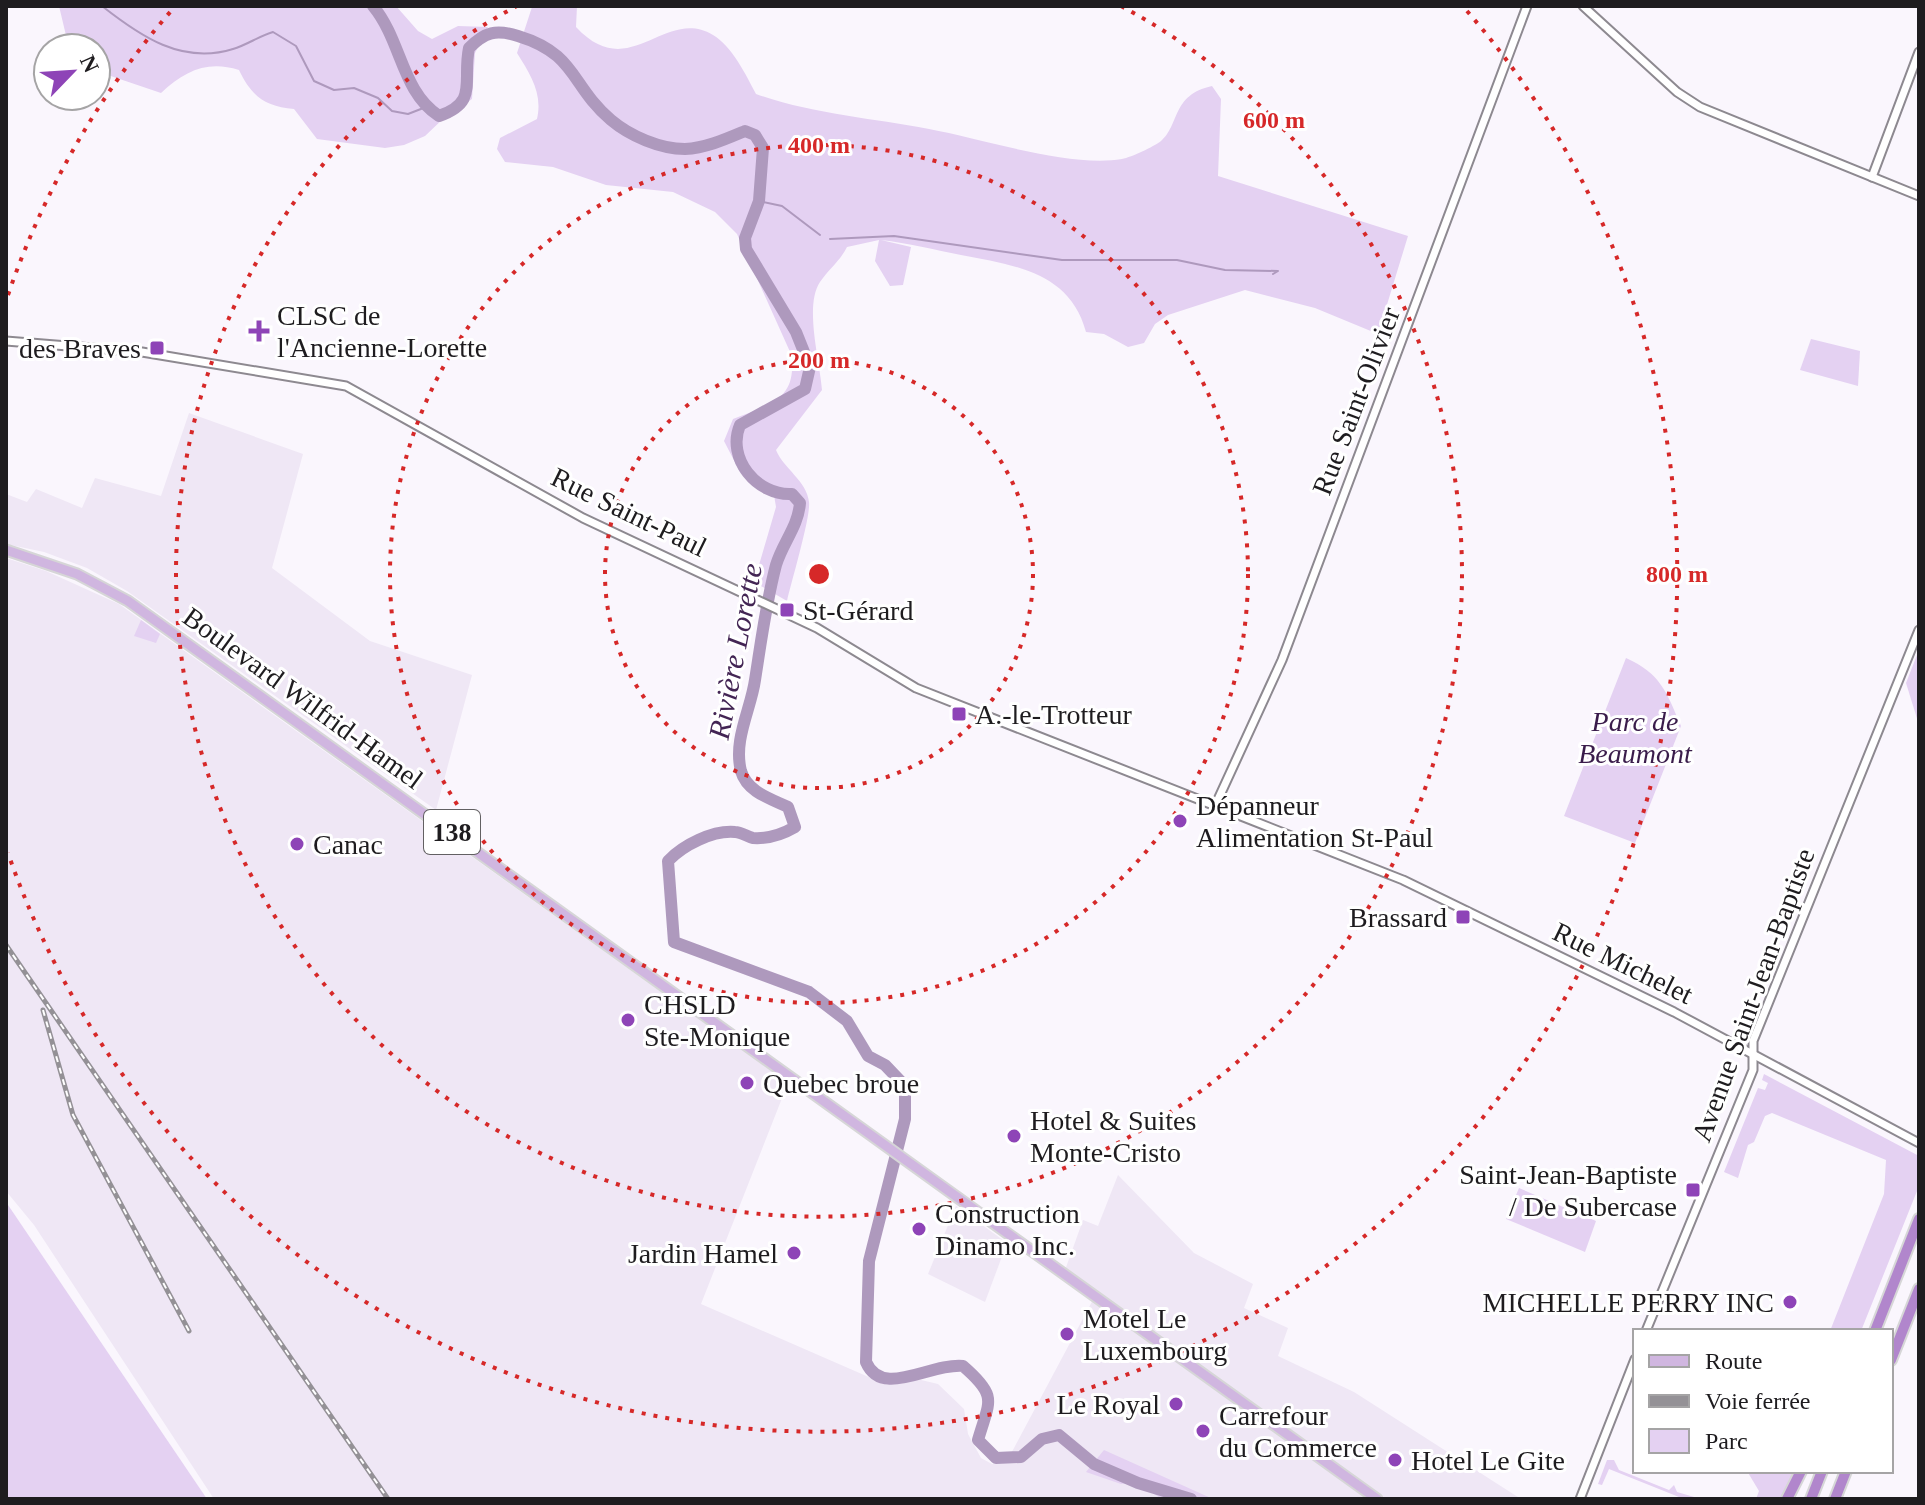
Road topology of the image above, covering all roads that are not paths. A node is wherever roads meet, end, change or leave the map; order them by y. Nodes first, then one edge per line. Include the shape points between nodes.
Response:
1 (1527, 6) edge
2 (1583, 6) edge
3 (1919, 52) edge
4 (1872, 177) junction
5 (1919, 196) edge
6 (6, 341) edge
7 (6, 550) edge
8 (1919, 630) edge
9 (1215, 806) junction
10 (1301, 839) joint
11 (1753, 1054) junction
12 (1919, 1143) edge
13 (1919, 1219) edge
14 (1918, 1293) edge
15 (1647, 1329) edge
16 (1876, 1329) edge
17 (1893, 1355) edge
18 (1633, 1364) edge
19 (1800, 1473) edge
20 (1821, 1473) edge
21 (1845, 1473) edge
22 (1377, 1499) edge
23 (1580, 1499) edge
24 (1787, 1499) edge
25 (1811, 1499) edge
26 (1835, 1499) edge

1 - 9 street, Rue Saint-Olivier via 1282,660
2 - 4 street via 1700,107
3 - 4 street
4 - 5 street
6 - 9 street, Rue Saint-Paul via 142,352 341,384 583,518 786,613 916,688
7 - 22 main road, Boulevard Wilfrid-Hamel / 138 via 77,574 128,601
8 - 11 street, Avenue Saint-Jean-Baptiste via 1753,1041
9 - 10 street, Rue Saint-Paul
10 - 11 street, Rue Michelet via 1428,892
11 - 12 street, Rue Michelet
11 - 15 street, Avenue Saint-Jean-Baptiste via 1753,1070
13 - 16 highway
14 - 17 highway
18 - 23 street
19 - 24 highway
20 - 25 highway
21 - 26 highway

